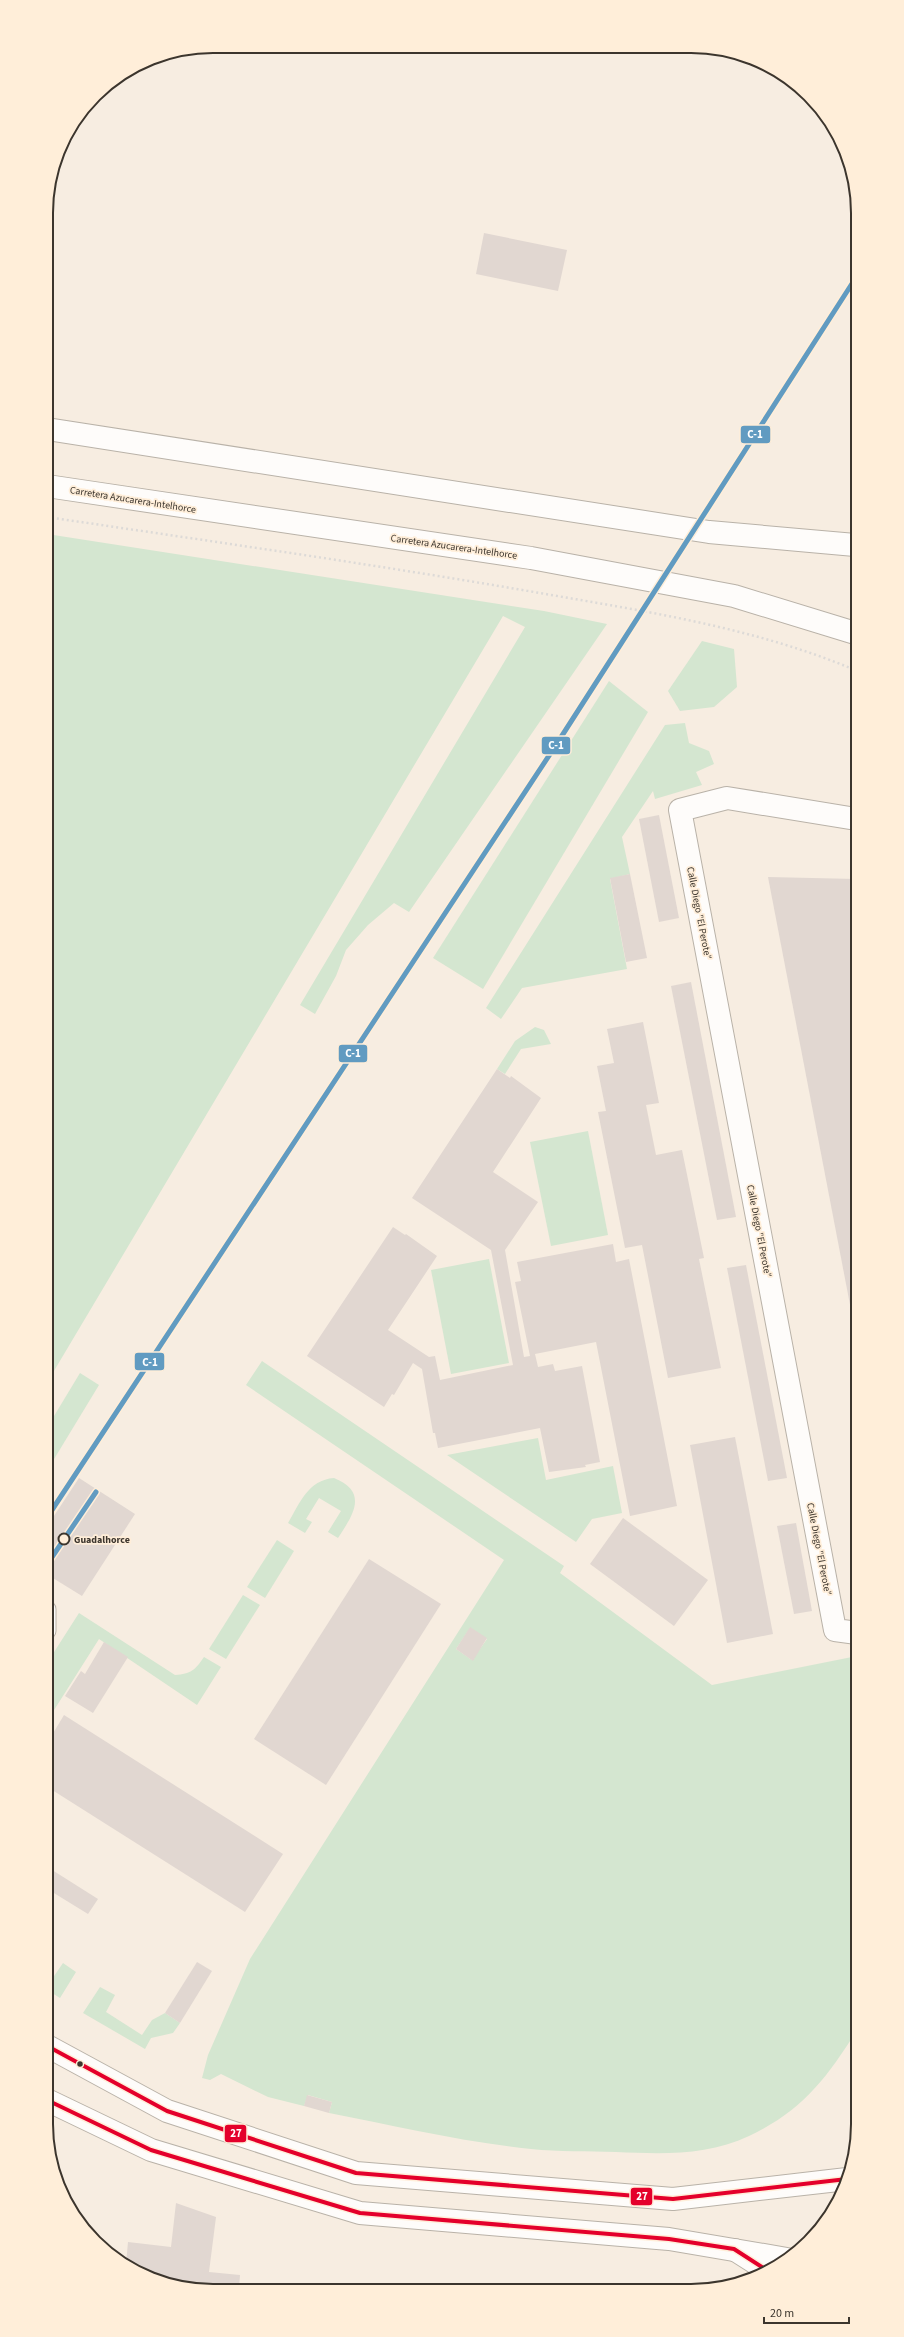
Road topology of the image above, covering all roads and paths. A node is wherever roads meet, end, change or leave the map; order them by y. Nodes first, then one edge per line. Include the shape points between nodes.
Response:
1 (53, 430) edge
2 (53, 487) edge
3 (53, 518) edge
4 (851, 545) edge
5 (851, 632) edge
6 (851, 668) edge
7 (851, 817) edge
8 (851, 1632) edge
9 (53, 2049) edge
10 (53, 2103) edge
11 (841, 2180) edge
12 (734, 2249) junction
13 (779, 2258) edge
14 (763, 2268) edge

1 - 4 main road via 708,532
2 - 5 main road, Carretera Azucarera-Intelhorce via 531,558 734,596
3 - 6 path via 419,572 686,618 764,638
7 - 8 main road, Calle Diego "El Perote" via 727,798 680,810 835,1630
9 - 11 main road via 167,2112 356,2173 673,2199
10 - 12 main road via 151,2150 360,2213 669,2239
12 - 13 main road
12 - 14 main road

